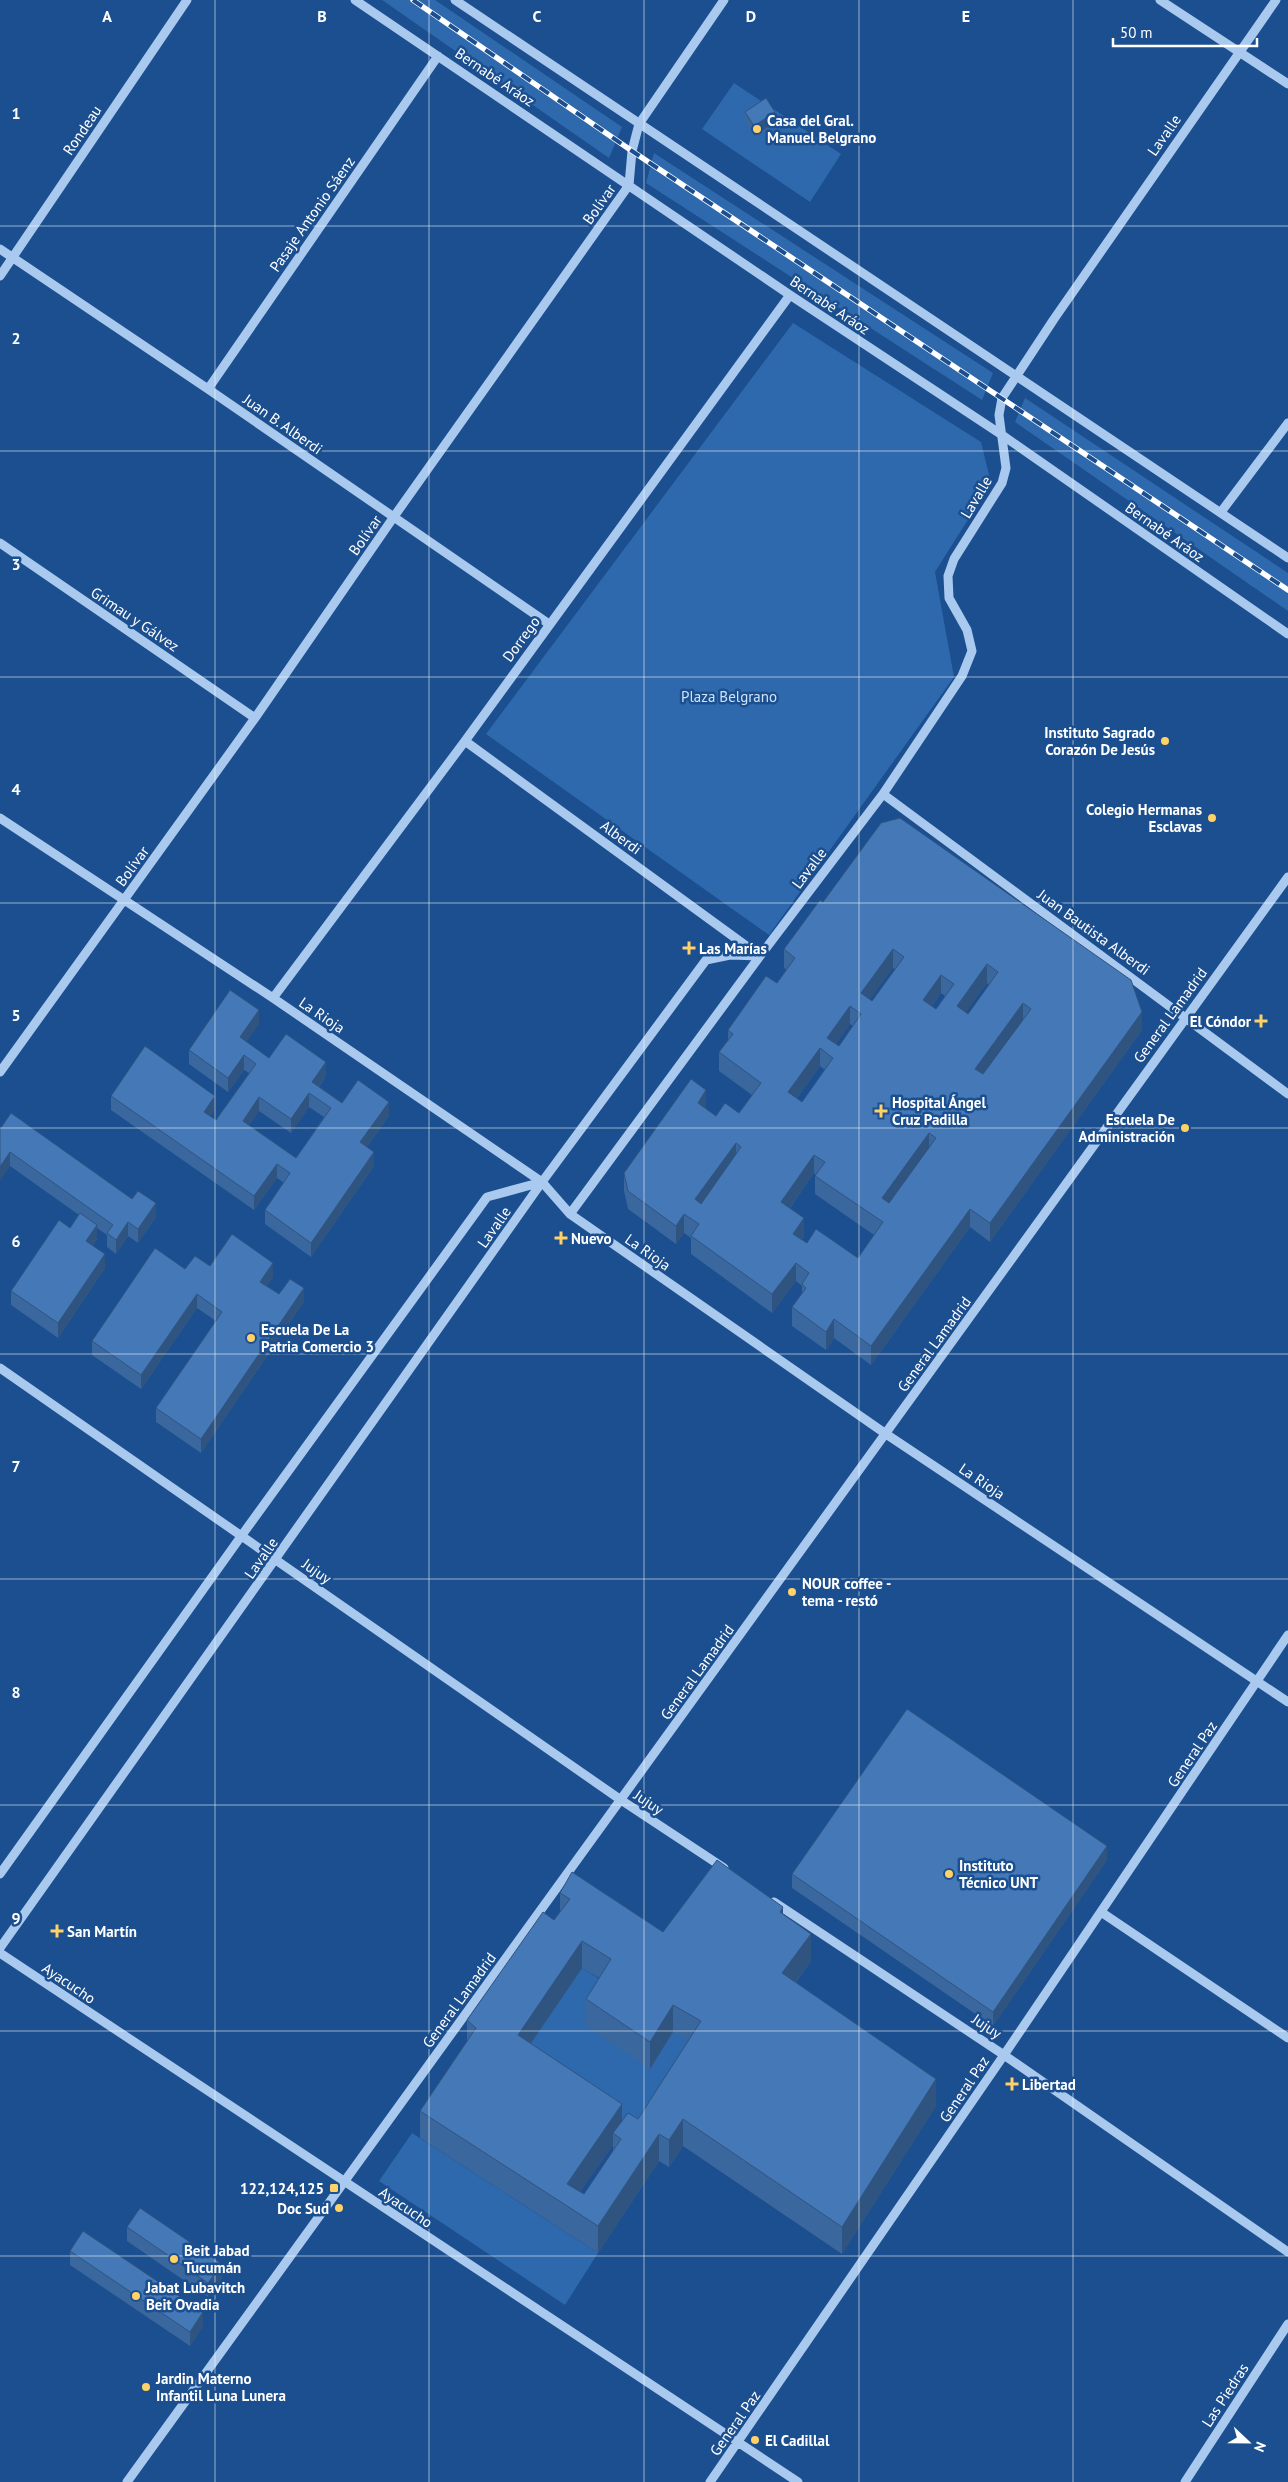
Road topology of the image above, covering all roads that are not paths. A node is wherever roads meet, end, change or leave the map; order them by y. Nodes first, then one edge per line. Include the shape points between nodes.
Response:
1 (187, 0) edge
2 (355, 0) edge
3 (455, 0) edge
4 (724, 0) edge
5 (1160, 0) edge
6 (1276, 0) edge
7 (1241, 53) junction
8 (438, 56) junction
9 (1288, 84) edge
10 (639, 124) junction
11 (629, 185) junction
12 (0, 249) edge
13 (12, 258) junction
14 (0, 276) edge
15 (790, 295) junction
16 (1019, 374) junction
17 (208, 389) junction
18 (1288, 423) edge
19 (1002, 435) junction
20 (1221, 512) junction
21 (393, 518) junction
22 (0, 543) edge
23 (1288, 558) edge
24 (549, 624) junction
25 (1288, 634) edge
26 (255, 718) junction
27 (465, 741) junction
28 (883, 794) junction
29 (0, 818) edge
30 (1288, 877) edge
31 (124, 901) junction
32 (760, 956) junction
33 (273, 998) junction
34 (1185, 1017) junction
35 (0, 1072) edge
36 (1288, 1094) edge
37 (542, 1182) junction
38 (570, 1214) junction
39 (0, 1368) edge
40 (886, 1434) junction
41 (242, 1535) junction
42 (276, 1560) junction
43 (1288, 1635) edge
44 (1258, 1681) junction
45 (1288, 1702) edge
46 (621, 1800) junction
47 (0, 1874) edge
48 (735, 1876) edge
49 (768, 1897) edge
50 (1101, 1912) junction
51 (0, 1948) edge
52 (0, 1954) edge
53 (1288, 2038) edge
54 (1004, 2055) junction
55 (344, 2182) junction
56 (1288, 2252) edge
57 (1288, 2324) edge
58 (738, 2443) junction
59 (127, 2482) edge
60 (710, 2482) edge
61 (798, 2482) edge
62 (1185, 2482) edge

1 - 13 street, Rondeau
2 - 8 street, Bernabé Aráoz
3 - 10 street
4 - 10 street, Bolívar
5 - 7 street
6 - 7 street, Lavalle
7 - 9 street
7 - 16 street, Lavalle via 1174,145
8 - 11 street, Bernabé Aráoz
8 - 17 street, Pasaje Antonio Sáenz
10 - 11 street, Bolívar via 632,151
10 - 16 street
11 - 15 street, Bernabé Aráoz
11 - 21 street, Bolívar
12 - 13 street, Juan B. Alberdi
13 - 14 street, Rondeau
13 - 17 street, Juan B. Alberdi
15 - 19 street, Bernabé Aráoz
15 - 24 street, Dorrego
16 - 19 street, Lavalle via 1002,398 999,415
16 - 20 street
17 - 21 street, Juan B. Alberdi
18 - 20 street
19 - 25 street, Bernabé Aráoz
19 - 28 street, Lavalle via 1006,468 1002,483 954,560 948,576 950,598 967,630 972,650 962,676
20 - 23 street
21 - 24 street, Juan B. Alberdi
21 - 26 street, Bolívar
22 - 26 street, Grimau y Gálvez
24 - 27 street, Dorrego
26 - 31 street, Bolívar
27 - 32 street, Alberdi
27 - 33 street, Dorrego
28 - 32 street, Lavalle
28 - 34 street, Juan Bautista Alberdi
29 - 31 street, La Rioja
30 - 34 street, General Lamadrid
31 - 33 street, La Rioja
31 - 35 street, Bolívar
32 - 37 street, Lavalle via 730,955 706,960
32 - 38 street, Lavalle
33 - 37 street, La Rioja
34 - 36 street, Juan Bautista Alberdi
34 - 40 street, General Lamadrid
37 - 38 street, La Rioja
37 - 41 street, Lavalle via 487,1197
37 - 42 street, Lavalle
38 - 40 street, La Rioja
39 - 41 street, Jujuy
40 - 44 street, La Rioja
40 - 46 street, General Lamadrid
41 - 42 street, Jujuy
41 - 47 street, Lavalle
42 - 46 street, Jujuy
42 - 51 street, Lavalle
43 - 44 street, General Paz
44 - 45 street, La Rioja
44 - 50 street, General Paz
46 - 48 street, Jujuy
46 - 55 street, General Lamadrid
49 - 54 street, Jujuy
50 - 53 street
50 - 54 street, General Paz
52 - 55 street, Ayacucho
54 - 56 street, Jujuy
54 - 58 street, General Paz
55 - 58 street, Ayacucho
55 - 59 street, General Lamadrid
57 - 62 street, Las Piedras
58 - 60 street, General Paz
58 - 61 street, Ayacucho

